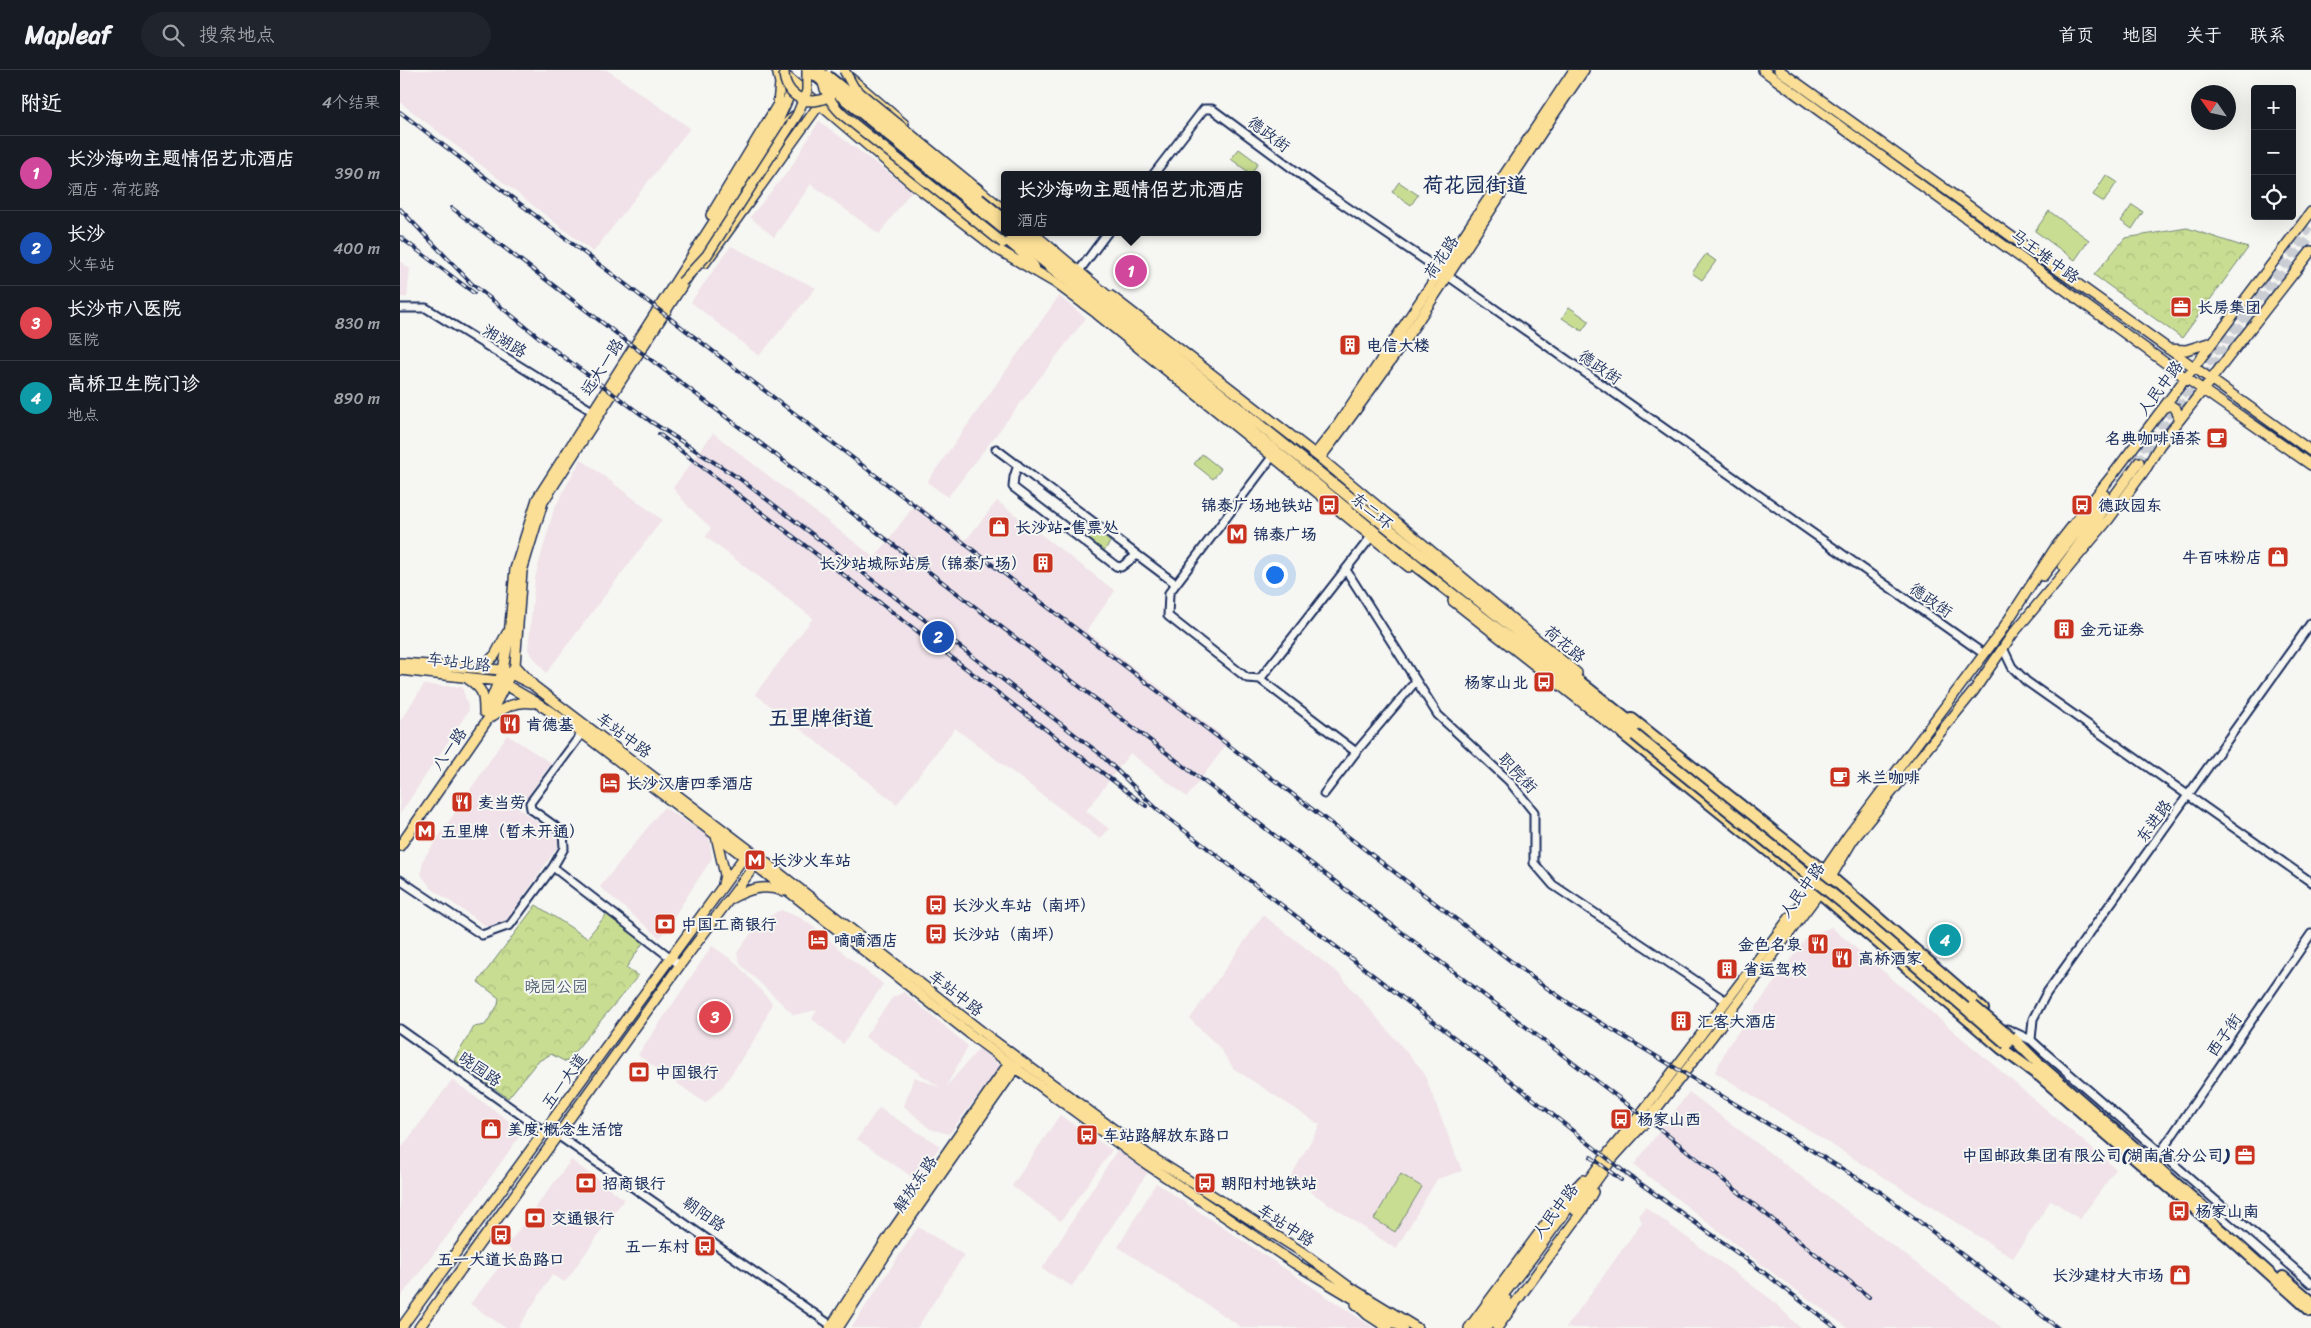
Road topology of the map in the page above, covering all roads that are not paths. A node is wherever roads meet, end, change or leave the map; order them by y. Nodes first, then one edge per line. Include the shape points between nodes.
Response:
1 (779, 70) edge
2 (784, 70) edge
3 (808, 70) edge
4 (821, 70) edge
5 (842, 70) edge
6 (1574, 70) edge
7 (1584, 70) edge
8 (1762, 70) edge
9 (1779, 70) edge
10 (791, 92) junction
11 (831, 95) junction
12 (808, 102) junction
13 (819, 105) junction
14 (1156, 171) edge
15 (1001, 208) edge
16 (2311, 212) edge
17 (1001, 217) edge
18 (1001, 227) edge
19 (1013, 236) edge
20 (1024, 236) edge
21 (1037, 236) edge
22 (1105, 236) edge
23 (2311, 251) edge
24 (691, 256) junction
25 (1020, 256) junction
26 (1079, 270) junction
27 (1444, 273) junction
28 (682, 282) junction
29 (672, 298) junction
30 (1101, 303) junction
31 (400, 308) edge
32 (1130, 327) junction
33 (2212, 342) junction
34 (2168, 348) junction
35 (2194, 367) junction
36 (2186, 378) junction
37 (2211, 379) junction
38 (2204, 390) junction
39 (2164, 408) junction
40 (592, 411) junction
41 (2177, 423) junction
42 (1284, 444) junction
43 (1301, 444) junction
44 (996, 449) dead end
45 (2311, 451) edge
46 (1317, 456) junction
47 (1272, 457) junction
48 (1018, 465) junction
49 (2311, 465) edge
50 (1335, 470) junction
51 (1334, 485) junction
52 (1371, 537) junction
53 (1136, 555) junction
54 (1346, 570) junction
55 (1176, 584) junction
56 (2311, 623) edge
57 (510, 628) junction
58 (2000, 633) junction
59 (2012, 635) junction
60 (2003, 648) junction
61 (1984, 654) junction
62 (400, 662) edge
63 (515, 665) junction
64 (481, 669) junction
65 (400, 670) edge
66 (507, 672) junction
67 (468, 679) junction
68 (1260, 679) junction
69 (1416, 681) junction
70 (502, 683) junction
71 (534, 686) junction
72 (1590, 690) junction
73 (1578, 692) junction
74 (540, 704) junction
75 (486, 718) junction
76 (1630, 718) junction
77 (1617, 730) junction
78 (1636, 732) junction
79 (582, 733) junction
80 (1356, 752) junction
81 (1324, 794) dead end
82 (2189, 795) junction
83 (687, 808) junction
84 (716, 835) junction
85 (400, 838) edge
86 (400, 846) edge
87 (747, 854) junction
88 (757, 862) junction
89 (553, 867) junction
90 (1827, 874) junction
91 (400, 880) edge
92 (2311, 882) edge
93 (722, 889) junction
94 (1816, 890) junction
95 (790, 892) junction
96 (728, 900) junction
97 (2311, 934) edge
98 (672, 958) junction
99 (680, 965) junction
100 (1726, 1001) junction
101 (2003, 1027) junction
102 (400, 1029) edge
103 (2031, 1040) junction
104 (1015, 1064) junction
105 (2041, 1072) junction
106 (548, 1128) junction
107 (561, 1134) junction
108 (2160, 1153) junction
109 (1610, 1156) junction
110 (2311, 1283) edge
111 (1346, 1289) junction
112 (2311, 1300) edge
113 (1371, 1304) junction
114 (2311, 1311) edge
115 (835, 1327) edge
116 (401, 1328) edge
117 (419, 1328) edge
118 (1388, 1328) edge
119 (1403, 1328) edge
120 (1417, 1328) edge
121 (1426, 1328) edge
122 (1469, 1328) edge
123 (1478, 1328) edge
124 (1486, 1328) edge
125 (1498, 1328) edge

1 - 13 main road
1 - 24 main road via 778,104 723,193
2 - 10 main road, bridge via 785,82
3 - 18 highway, bridge
3 - 28 main road, bridge via 807,91 797,115 707,255
4 - 17 highway, bridge
4 - 25 main road, bridge via 828,98 842,116
5 - 11 main road, bridge via 838,86
5 - 15 main road, bridge via 854,88
6 - 27 main road, 荷花路
7 - 27 main road, 荷花路
8 - 36 main road, 马王堆中路
9 - 34 main road, 马王堆中路
10 - 12 main road, bridge
10 - 24 main road, 远大一路 via 778,122
11 - 12 main road, bridge via 820,101
11 - 25 main road
12 - 28 main road, 远大一路, bridge via 786,124
13 - 25 main road via 997,249
13 - 29 main road via 712,255
14 - 27 street, 德政街 via 1201,112 1212,108 1316,186
16 - 33 main road, 人民中路
19 - 30 highway
20 - 30 highway
21 - 26 main road
22 - 26 street
23 - 37 main road, 人民中路
24 - 40 main road, 远大一路
25 - 30 main road via 1044,276
26 - 30 main road
27 - 46 main road, 荷花路 via 1343,429
27 - 61 street, 德政街
28 - 29 main road, 远大一路
29 - 63 main road, 远大一路 via 543,502 522,571
30 - 32 highway, 东二环
30 - 32 main road
30 - 43 main road, 荷花路
30 - 47 main road
31 - 40 street, 湘湖路 via 426,308
32 - 42 highway, 东二环
32 - 73 highway, 东二环 via 1420,569
33 - 34 main road via 2186,350
33 - 35 main road, 人民中路
34 - 35 main road, 马王堆中路
35 - 36 main road, 人民中路
35 - 37 main road, 马王堆中路
36 - 38 main road, 马王堆中路
36 - 39 main road, 人民中路
37 - 38 main road, 人民中路
37 - 45 main road, 马王堆中路
38 - 41 main road, 人民中路
38 - 49 main road, 马王堆中路
39 - 41 main road via 2170,405 2176,409
39 - 58 main road, 人民中路 via 2055,548
40 - 57 main road, 远大一路 via 537,499 516,570
41 - 59 main road, 人民中路 via 2109,519
42 - 43 main road
42 - 51 highway, 东二环
43 - 46 main road, 荷花路
44 - 48 street
46 - 50 main road, 荷花路
47 - 52 main road
47 - 55 street
48 - 53 street
48 - 53 street via 1014,487 1116,566 1121,567
50 - 51 main road
50 - 76 main road, 荷花路
51 - 72 highway, 东二环
52 - 54 street
52 - 77 main road
53 - 55 street
54 - 68 street
54 - 69 street, 职院街
55 - 68 street via 1170,593 1168,616 1247,678
56 - 82 street, 东进路
57 - 64 main road via 495,655
57 - 66 main road, 远大一路
58 - 59 main road, 人民中路 via 2136,460
58 - 61 main road, 人民中路
59 - 60 main road, 人民中路
60 - 82 street via 2012,667 2026,681
60 - 90 main road, 人民中路 via 1973,692
61 - 90 main road, 人民中路
62 - 64 main road, 车站北路
63 - 66 main road
63 - 71 main road
64 - 66 main road, 车站北路
65 - 67 main road, 车站北路
66 - 70 main road, 远大一路
66 - 71 main road, 车站北路
67 - 70 main road, 车站北路
67 - 75 main road via 482,692
68 - 80 street
69 - 80 street
69 - 100 street, 职院街 via 1438,716 1509,780 1534,812 1534,863 1553,885
70 - 74 main road, 车站北路
70 - 75 main road, 八一路
71 - 83 main road, 车站中路
72 - 76 highway
72 - 78 highway, 东二环
73 - 77 highway
73 - 78 highway, 东二环
74 - 75 main road via 525,701 508,705
74 - 79 main road, 车站中路
75 - 85 main road, 八一路
75 - 86 main road, 八一路
76 - 90 highway
77 - 94 highway
78 - 105 highway, bridge via 1844,896
79 - 83 main road, 车站中路
79 - 89 street via 530,803 531,809 563,832 564,848
80 - 81 street
82 - 92 street
82 - 103 street, 东进路 via 2046,994 2033,1018
83 - 84 main road, 车站中路
83 - 87 main road, 车站中路
84 - 87 main road, 车站中路
84 - 93 main road via 725,875
87 - 88 main road, 车站中路
87 - 93 main road, 五一大道
88 - 95 main road, 车站中路
88 - 96 main road, 五一大道
88 - 104 main road, 车站中路
89 - 91 street via 510,925 482,935
89 - 98 street
90 - 94 main road, 人民中路
90 - 101 highway
93 - 98 main road, 五一大道
94 - 100 main road, 人民中路
94 - 105 highway via 2001,1048
94 - 109 main road, 人民中路 via 1650,1117
95 - 96 main road via 762,886
95 - 104 main road, 车站中路
96 - 99 main road, 五一大道
97 - 108 street, 西子街
98 - 99 street
98 - 106 main road, 五一大道
99 - 107 main road, 五一大道
100 - 109 main road, 人民中路
101 - 103 street
101 - 105 highway
102 - 106 street, 晓园路
103 - 108 street
104 - 111 main road, 车站中路 via 1150,1156 1302,1252
104 - 111 main road, 车站中路 via 1145,1163 1294,1263
104 - 115 main road, 解放东路 via 893,1230
105 - 112 highway
105 - 114 highway
106 - 107 street, 朝阳路
106 - 116 main road, 五一大道
107 - 115 street, 朝阳路
107 - 117 main road, 五一大道
108 - 110 street
109 - 122 main road via 1562,1202
109 - 123 main road, 人民中路
109 - 124 main road, 人民中路
109 - 125 main road via 1583,1210
111 - 113 main road, 车站中路
111 - 118 main road via 1368,1315
111 - 121 main road via 1377,1297
113 - 119 main road
113 - 120 main road

